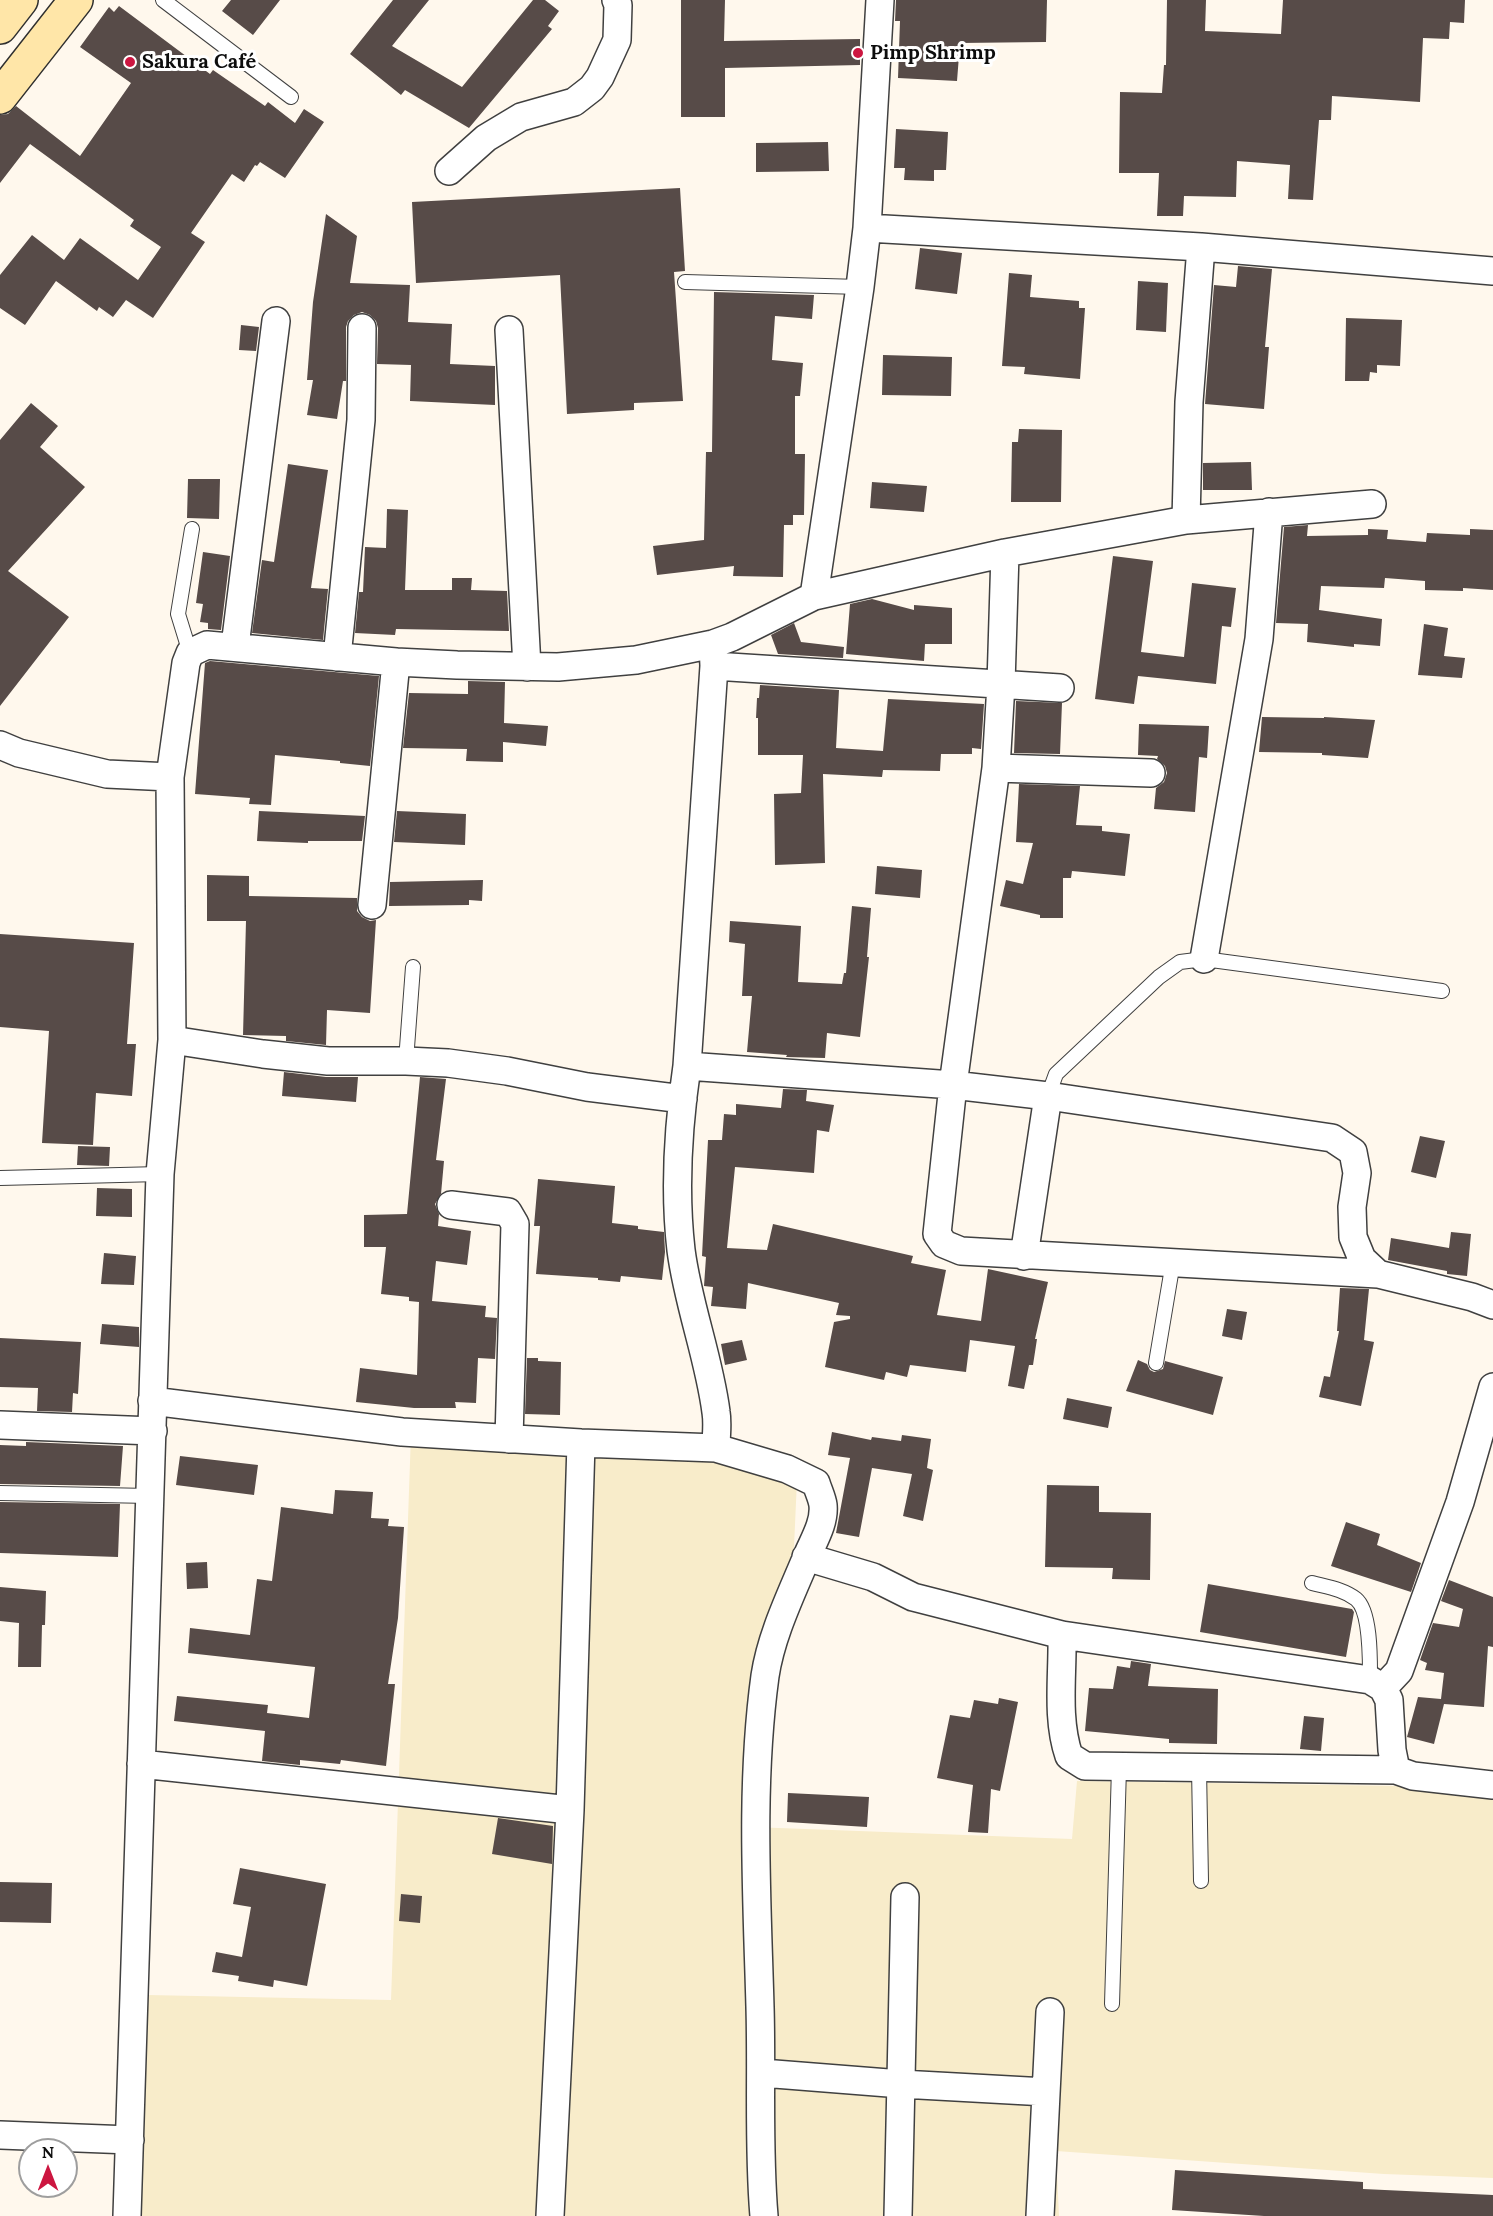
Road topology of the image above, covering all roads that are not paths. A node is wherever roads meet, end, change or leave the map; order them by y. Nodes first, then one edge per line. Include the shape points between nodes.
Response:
1 (21, 0) edge
2 (76, 0) edge
3 (163, 0) edge
4 (616, 0) edge
5 (880, 0) edge
6 (0, 27) edge
7 (0, 97) edge
8 (291, 97) dead end
9 (449, 171) dead end
10 (867, 228) junction
11 (1201, 247) junction
12 (1493, 271) edge
13 (685, 282) dead end
14 (860, 286) junction
15 (276, 321) dead end
16 (362, 328) dead end
17 (509, 330) dead end
18 (1371, 504) dead end
19 (1269, 512) junction
20 (1186, 520) junction
21 (192, 530) dead end
22 (1005, 553) junction
23 (814, 596) junction
24 (235, 646) junction
25 (190, 653) junction
26 (713, 655) junction
27 (337, 657) junction
28 (396, 662) junction
29 (527, 667) junction
30 (1001, 684) junction
31 (1060, 688) dead end
32 (0, 745) edge
33 (996, 768) junction
34 (1151, 773) dead end
35 (170, 777) junction
36 (372, 905) dead end
37 (1204, 960) junction
38 (413, 967) dead end
39 (1442, 991) dead end
40 (172, 1040) junction
41 (406, 1061) junction
42 (687, 1066) junction
43 (953, 1085) junction
44 (1048, 1095) junction
45 (682, 1099) junction
46 (160, 1174) junction
47 (0, 1178) edge
48 (452, 1205) dead end
49 (1024, 1256) junction
50 (1173, 1262) junction
51 (1378, 1274) junction
52 (1493, 1305) edge
53 (1156, 1363) dead end
54 (1493, 1387) edge
55 (152, 1401) junction
56 (0, 1425) edge
57 (153, 1431) junction
58 (509, 1439) junction
59 (581, 1443) junction
60 (716, 1448) junction
61 (0, 1493) edge
62 (150, 1497) junction
63 (806, 1557) junction
64 (1312, 1583) dead end
65 (1062, 1635) junction
66 (1377, 1684) junction
67 (141, 1764) junction
68 (1119, 1768) junction
69 (1198, 1768) junction
70 (1396, 1770) junction
71 (1493, 1785) edge
72 (570, 1810) junction
73 (1201, 1881) dead end
74 (905, 1897) dead end
75 (1113, 2004) dead end
76 (1050, 2012) dead end
77 (762, 2073) junction
78 (901, 2084) junction
79 (1046, 2091) junction
80 (0, 2135) edge
81 (130, 2140) junction
82 (127, 2216) edge
83 (550, 2216) edge
84 (764, 2216) edge
85 (898, 2216) edge
86 (1040, 2216) edge

1 - 6 main road
2 - 7 main road
3 - 8 lane
4 - 9 street via 617,40 592,88 574,102 521,117 486,138
5 - 10 street
10 - 11 street
10 - 14 street
11 - 12 street
11 - 20 street via 1189,402
13 - 14 lane
14 - 23 street
15 - 24 street
16 - 27 street via 361,420
17 - 29 street
18 - 19 street
19 - 20 street
19 - 37 street via 1259,639
20 - 22 street
21 - 25 lane via 178,614
22 - 23 street
22 - 30 street
23 - 26 street via 732,637
24 - 25 street via 207,645
24 - 27 street
25 - 35 street
26 - 29 street
26 - 30 street
26 - 42 street
27 - 28 street
28 - 29 street
28 - 36 street
30 - 31 street
30 - 33 street
32 - 35 street via 107,774
33 - 34 street
33 - 43 street
35 - 40 street
37 - 39 lane
37 - 44 lane via 1180,962 1159,977 1056,1074
38 - 41 lane
40 - 41 street via 328,1061
40 - 46 street
41 - 45 street via 507,1071 587,1087
42 - 43 street
42 - 45 street
43 - 44 street
43 - 49 street via 937,1234 944,1244 961,1251
44 - 49 street
44 - 51 street via 1332,1138 1353,1152 1357,1173 1353,1237 1362,1259
45 - 60 street via 676,1181 681,1251 712,1384 717,1415
46 - 47 lane
46 - 55 street
48 - 58 street via 508,1212 515,1224
49 - 50 street
50 - 51 street
50 - 53 lane
51 - 52 street
54 - 66 street via 1457,1513 1399,1671
55 - 57 street
55 - 58 street via 402,1432
56 - 57 street
57 - 62 street
58 - 59 street
59 - 60 street
59 - 72 street
60 - 63 street via 787,1469 816,1483 823,1505 819,1530
61 - 62 lane
62 - 67 street
63 - 65 street via 873,1577 913,1597
63 - 77 street via 772,1645 760,1717 756,1855
64 - 66 lane via 1359,1600 1368,1626
65 - 66 street
65 - 68 street via 1063,1722 1070,1756 1085,1766
66 - 70 street via 1389,1700
67 - 72 street
67 - 81 street
68 - 69 street
68 - 75 lane
69 - 70 street
69 - 73 lane
70 - 71 street via 1413,1776
72 - 83 street
74 - 78 street
76 - 79 street
77 - 78 street
77 - 84 street
78 - 79 street
78 - 85 street
79 - 86 street
80 - 81 street
81 - 82 street

